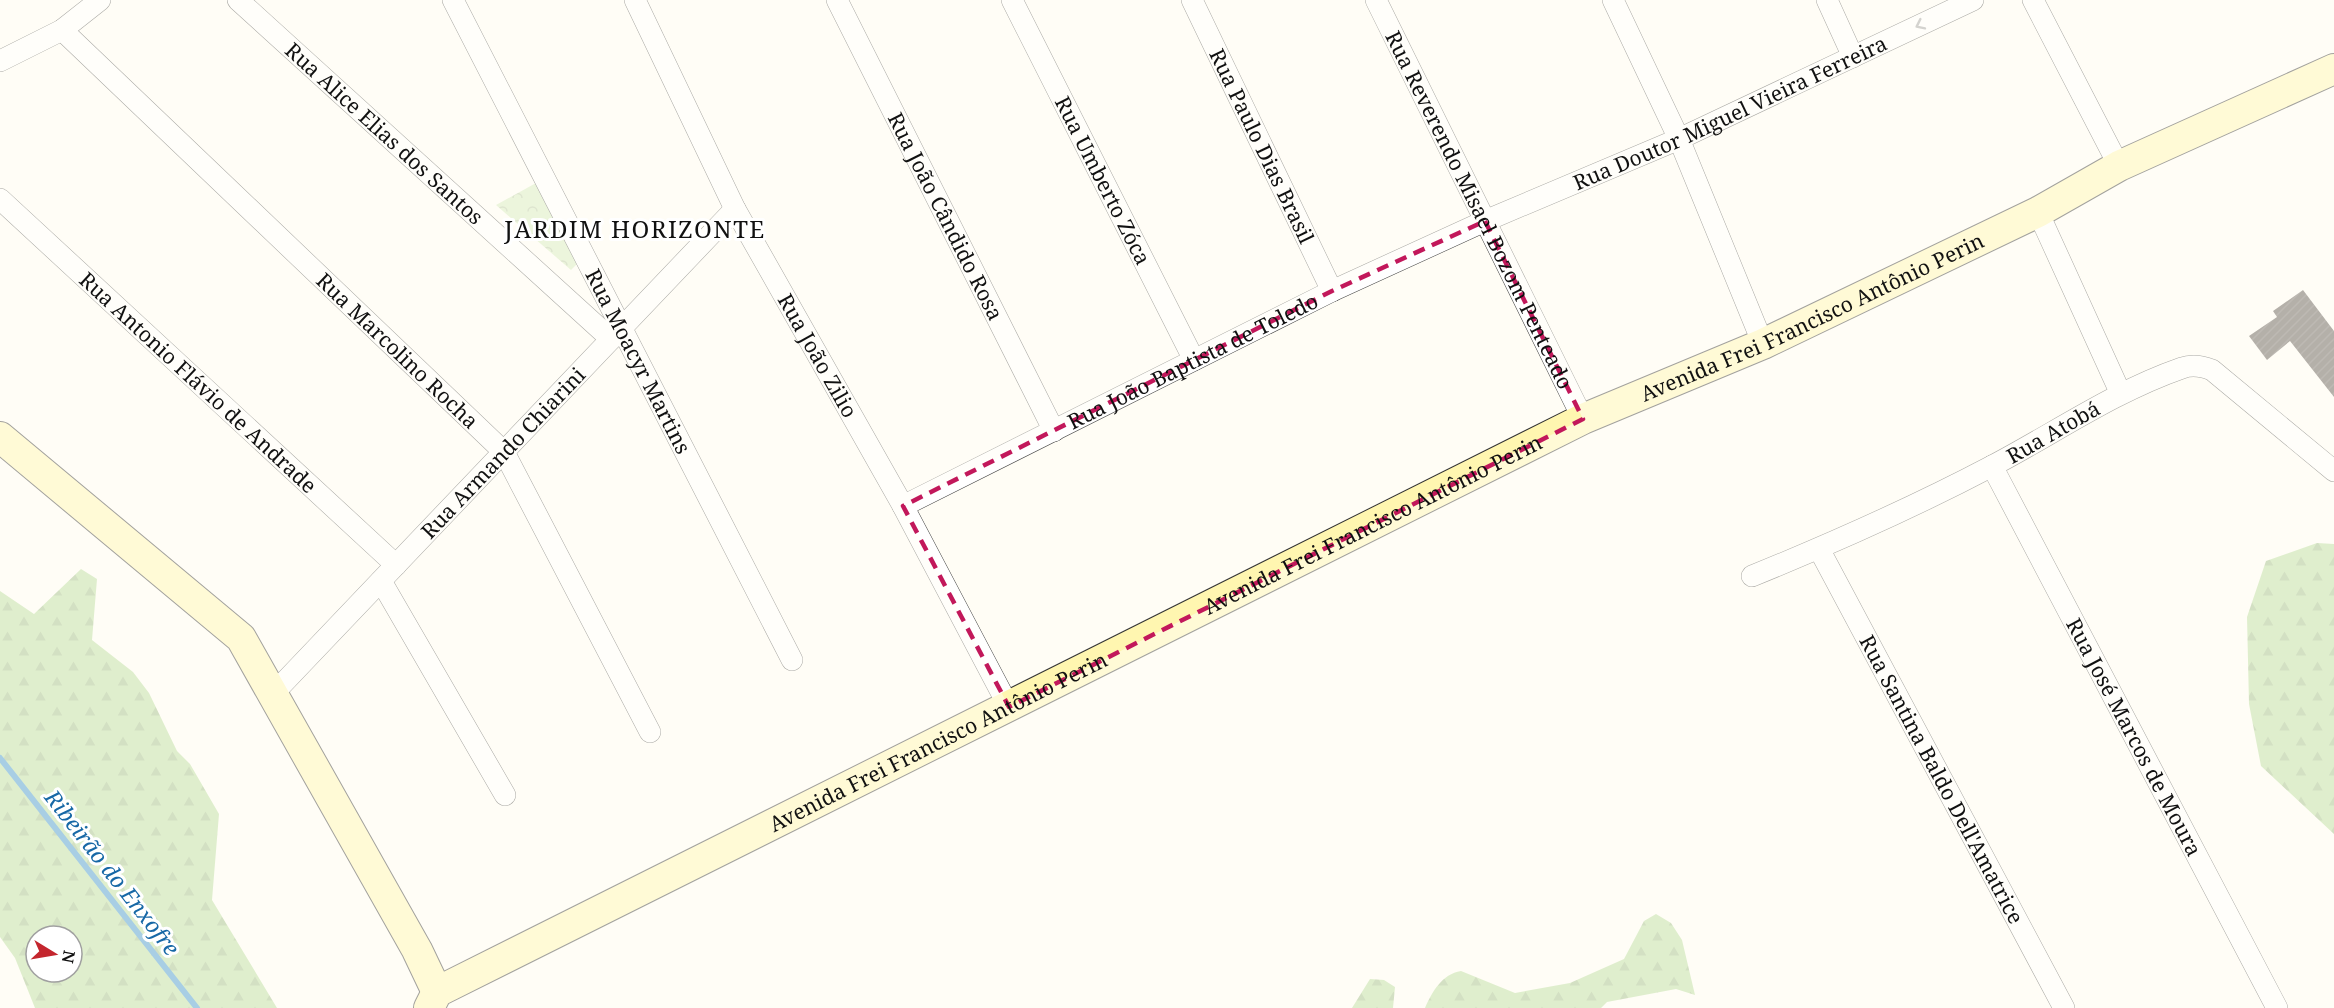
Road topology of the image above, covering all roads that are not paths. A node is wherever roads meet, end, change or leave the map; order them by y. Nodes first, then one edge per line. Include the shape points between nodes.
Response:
1 (100, 0) edge
2 (238, 0) edge
3 (453, 0) edge
4 (635, 0) edge
5 (837, 0) edge
6 (1012, 0) edge
7 (1192, 0) edge
8 (1376, 0) edge
9 (1613, 0) edge
10 (1827, 0) edge
11 (1973, 0) edge
12 (2033, 0) edge
13 (62, 30) junction
14 (1853, 57) junction
15 (0, 61) edge
16 (2334, 69) edge
17 (1679, 139) junction
18 (2119, 166) junction
19 (0, 199) edge
20 (735, 209) junction
21 (2038, 212) junction
22 (1485, 221) junction
23 (1332, 291) junction
24 (617, 333) junction
25 (1763, 344) junction
26 (1194, 360) junction
27 (2121, 392) junction
28 (1583, 419) junction
29 (1054, 431) junction
30 (0, 437) edge
31 (504, 452) junction
32 (1992, 466) junction
33 (2334, 471) edge
34 (903, 506) junction
35 (1819, 549) junction
36 (396, 565) junction
37 (1752, 576) dead end
38 (381, 581) junction
39 (792, 660) dead end
40 (271, 696) junction
41 (1009, 707) junction
42 (650, 732) dead end
43 (504, 795) dead end
44 (433, 1000) edge
45 (2064, 1008) edge
46 (2277, 1008) edge

1 - 13 street
2 - 24 street, Rua Alice Elias dos Santos
3 - 24 street, Rua Moacyr Martins
4 - 20 street, Rua João Zilio
5 - 29 street, Rua João Cândido Rosa
6 - 26 street, Rua Umberto Zóca
7 - 23 street, Rua Paulo Dias Brasil
8 - 22 street, Rua Reverendo Misael Bozom Penteado
9 - 17 street
10 - 14 street
11 -> 14 street, Rua Doutor Miguel Vieira Ferreira
12 - 18 street
13 - 15 street
13 - 31 street, Rua Marcolino Rocha
14 - 17 street, Rua Doutor Miguel Vieira Ferreira
16 - 18 street, Avenida Frei Francisco Antônio Perin
17 - 22 street, Rua Doutor Miguel Vieira Ferreira
17 - 25 street
18 - 21 street, Avenida Frei Francisco Antônio Perin
19 - 36 street, Rua Antonio Flávio de Andrade
20 - 24 street, Rua Armando Chiarini
20 - 34 street, Rua João Zilio
21 - 25 street, Avenida Frei Francisco Antônio Perin
21 - 27 street
22 - 23 street, Rua João Baptista de Toledo
22 - 28 street, Rua Reverendo Misael Bozom Penteado
23 - 26 street, Rua João Baptista de Toledo
24 - 31 street, Rua Armando Chiarini
24 - 39 street, Rua Moacyr Martins
25 - 28 street, Avenida Frei Francisco Antônio Perin
26 - 29 street, Rua João Baptista de Toledo
27 - 32 street, Rua Atobá
27 - 33 street, Rua Atobá via 2200,365 2212,370
28 - 41 street, Avenida Frei Francisco Antônio Perin
29 - 34 street, Rua João Baptista de Toledo
30 - 40 street via 241,638
31 - 36 street, Rua Armando Chiarini
31 - 42 street, Rua Marcolino Rocha
32 - 35 street, Rua Atobá
32 - 46 street, Rua José Marcos de Moura
34 - 41 street, Rua João Zilio
35 - 37 street, Rua Atobá
35 - 45 street, Rua Santina Baldo Dell'Amatrice
36 - 38 street, Rua Armando Chiarini
38 - 40 street, Rua Armando Chiarini
38 - 43 street
40 - 44 street via 417,950
41 - 44 street, Avenida Frei Francisco Antônio Perin

